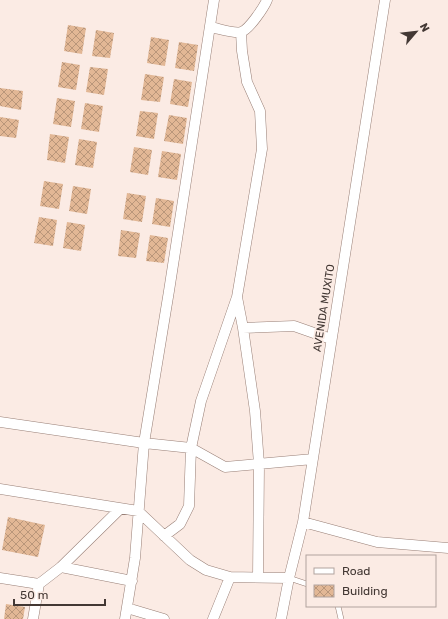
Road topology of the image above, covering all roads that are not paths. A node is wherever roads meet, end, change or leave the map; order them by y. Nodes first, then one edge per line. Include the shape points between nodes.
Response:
1 (214, 0) edge
2 (267, 0) edge
3 (385, 0) edge
4 (210, 26) junction
5 (242, 32) junction
6 (237, 297) junction
7 (243, 328) junction
8 (331, 339) junction
9 (0, 422) edge
10 (144, 443) junction
11 (191, 448) junction
12 (313, 459) junction
13 (259, 464) junction
14 (0, 489) edge
15 (120, 509) junction
16 (138, 511) junction
17 (304, 522) junction
18 (164, 536) junction
19 (448, 548) edge
20 (61, 566) junction
21 (230, 577) junction
22 (258, 577) junction
23 (0, 578) edge
24 (289, 578) junction
25 (132, 581) junction
26 (39, 584) junction
27 (306, 584) edge
28 (338, 607) edge
29 (127, 608) junction
30 (161, 618) edge
31 (33, 619) edge
32 (125, 619) edge
33 (213, 619) edge
34 (281, 619) edge
35 (341, 619) edge

1 - 4 street
2 - 5 street via 249,27
3 - 8 street, AVENIDA MUXITO
4 - 5 street
4 - 10 street
5 - 6 street via 247,82 260,111 262,149
6 - 7 street
6 - 11 street via 202,401
7 - 8 street via 294,326
7 - 13 street via 255,411
8 - 12 street, AVENIDA MUXITO
9 - 10 street
10 - 11 street
10 - 16 street
11 - 13 street via 226,468
11 - 18 street via 189,506 180,524
12 - 13 street
12 - 17 street, AVENIDA MUXITO
13 - 22 street
14 - 15 street
15 - 16 street
15 - 20 street
16 - 18 street
16 - 25 street via 136,558
17 - 19 street via 377,542
17 - 24 street, AVENIDA MUXITO
18 - 21 street via 190,560 206,570
20 - 25 street
20 - 26 street
21 - 22 street
21 - 33 street
22 - 24 street
23 - 26 street
24 - 27 lane
24 - 34 street, AVENIDA MUXITO
25 - 29 street
26 - 31 street
28 - 35 lane
29 - 30 street
29 - 32 street

